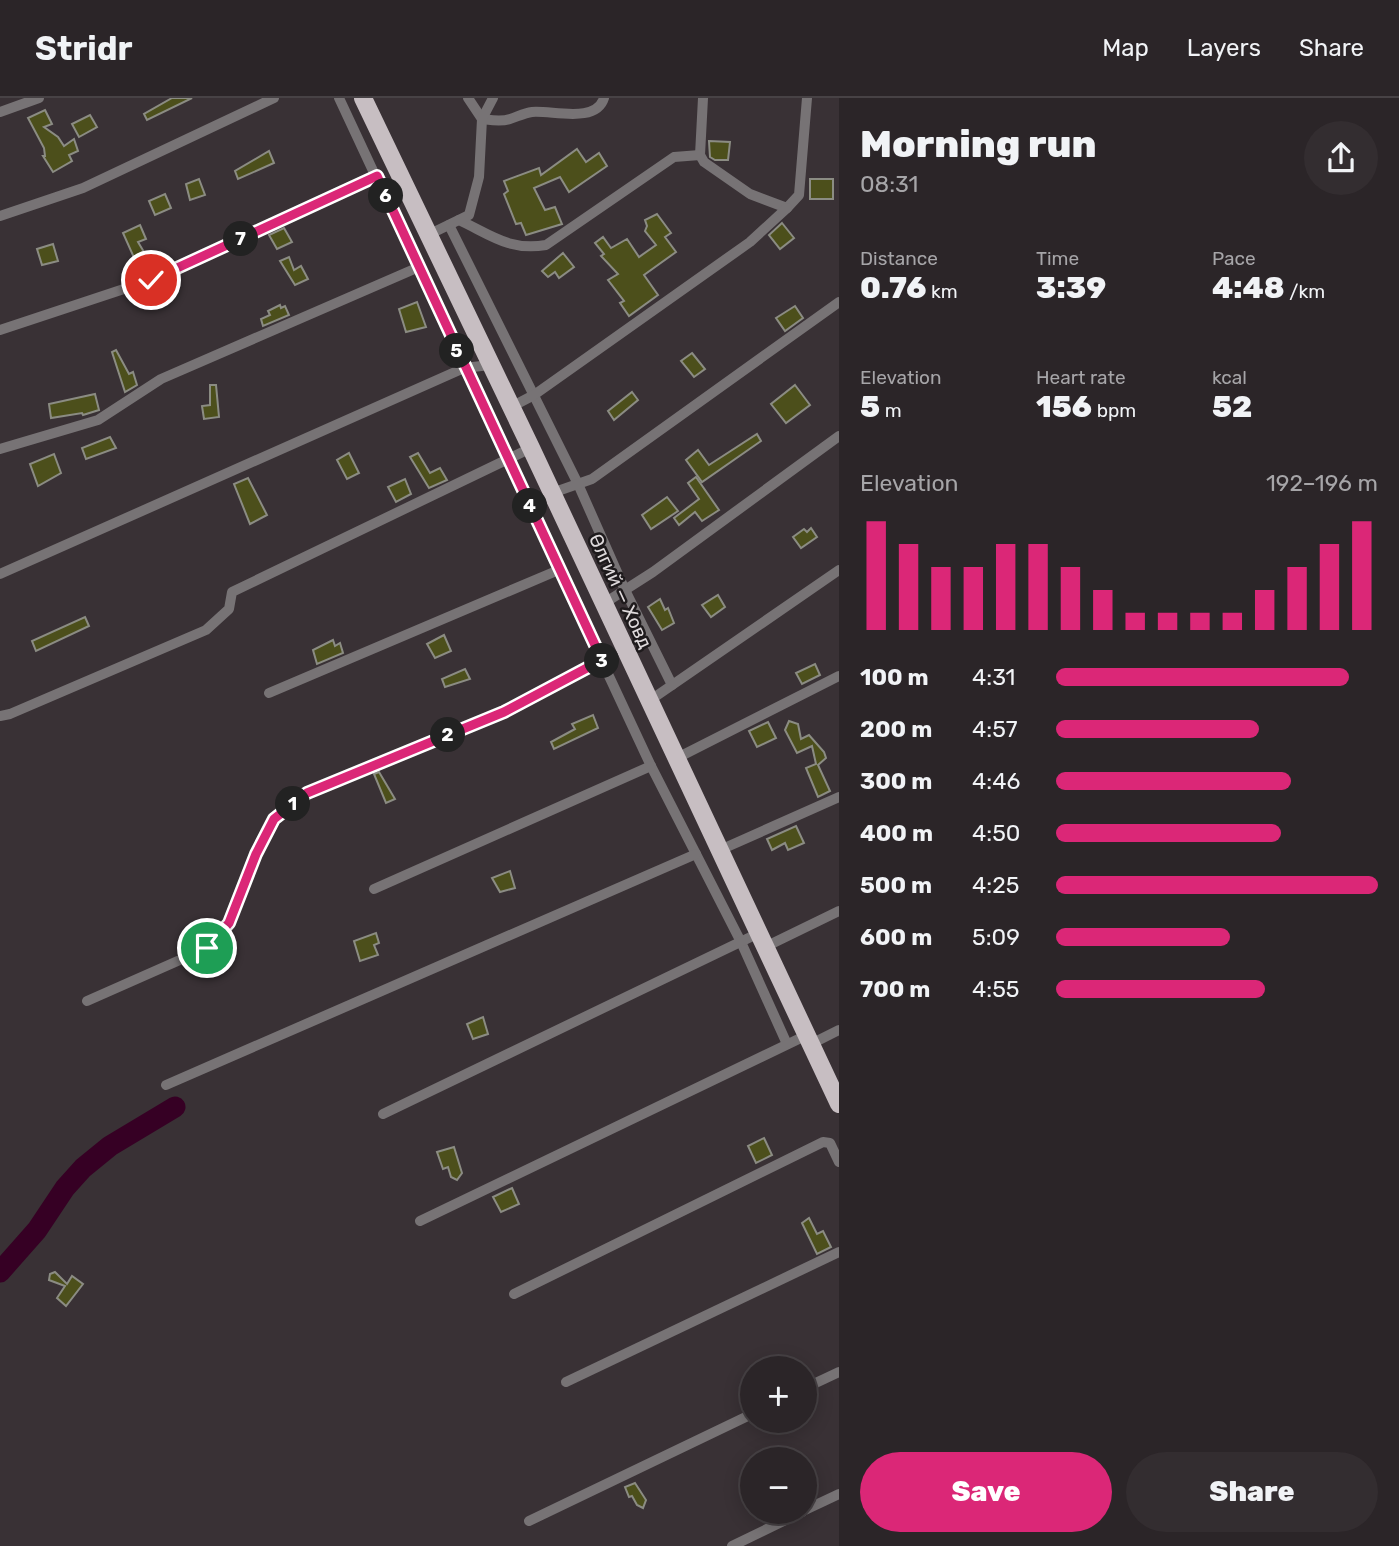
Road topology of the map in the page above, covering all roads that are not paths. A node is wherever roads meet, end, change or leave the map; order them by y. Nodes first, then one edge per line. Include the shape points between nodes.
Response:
1 (39, 98) edge
2 (274, 98) edge
3 (339, 98) edge
4 (363, 98) edge
5 (468, 98) edge
6 (493, 98) edge
7 (604, 98) edge
8 (703, 98) edge
9 (807, 98) edge
10 (0, 112) edge
11 (482, 119) junction
12 (700, 155) junction
13 (377, 176) junction
14 (787, 208) junction
15 (0, 216) edge
16 (454, 223) junction
17 (428, 235) junction
18 (419, 267) junction
19 (839, 302) edge
20 (0, 330) edge
21 (490, 365) junction
22 (464, 368) junction
23 (534, 395) junction
24 (511, 407) junction
25 (839, 436) edge
26 (531, 448) junction
27 (0, 449) edge
28 (508, 460) junction
29 (578, 484) junction
30 (552, 493) junction
31 (561, 569) junction
32 (839, 570) edge
33 (0, 574) edge
34 (625, 590) junction
35 (603, 604) junction
36 (602, 660) junction
37 (839, 677) edge
38 (672, 685) junction
39 (269, 693) dead end
40 (649, 701) junction
41 (0, 716) edge
42 (677, 758) junction
43 (651, 766) junction
44 (839, 797) edge
45 (720, 850) junction
46 (696, 854) junction
47 (374, 889) dead end
48 (839, 911) edge
49 (762, 940) junction
50 (741, 942) junction
51 (87, 1001) dead end
52 (839, 1030) edge
53 (809, 1039) junction
54 (788, 1044) junction
55 (166, 1085) dead end
56 (839, 1104) edge
57 (383, 1114) dead end
58 (839, 1162) edge
59 (420, 1221) dead end
60 (839, 1252) edge
61 (513, 1294) dead end
62 (839, 1372) edge
63 (566, 1382) dead end
64 (817, 1382) edge
65 (740, 1420) edge
66 (839, 1494) edge
67 (817, 1504) edge
68 (529, 1521) dead end
69 (777, 1524) edge
70 (732, 1546) edge

1 - 10 street
2 - 15 street via 83,188
3 - 13 street
4 - 17 highway, Өлгий — Ховд
5 - 11 street
6 - 11 street
7 - 11 street via 593,110 575,115 548,111 507,120
8 - 12 street
9 - 14 street via 799,195
11 - 16 street via 475,198 469,215
12 - 14 street via 750,194
12 - 16 street via 674,157 546,245 506,244
13 - 18 street
13 - 20 street via 151,280
14 - 23 street via 750,242
16 - 17 street
16 - 23 street
17 - 21 highway, Өлгий — Ховд
18 - 22 street
18 - 27 street via 161,379 98,420
19 - 29 street via 592,479
21 - 22 street
21 - 24 highway, Өлгий — Ховд
22 - 28 street
22 - 33 street
23 - 24 street
23 - 29 street
24 - 26 highway, Өлгий — Ховд
25 - 34 street
26 - 28 street
26 - 30 highway, Өлгий — Ховд
28 - 31 street
28 - 41 street via 232,592 229,609 206,630
29 - 30 street
29 - 34 street
30 - 35 highway, Өлгий — Ховд
31 - 36 street
31 - 39 street
32 - 38 street
34 - 35 street
34 - 38 street
35 - 40 highway, Өлгий — Ховд
36 - 43 street
36 - 51 street via 504,712 307,793 274,819 229,923 207,948
37 - 42 street
38 - 40 street
40 - 42 highway, Өлгий — Ховд
42 - 45 highway, Өлгий — Ховд
43 - 46 street
43 - 47 street
44 - 45 street
45 - 49 highway, Өлгий — Ховд
46 - 50 street
46 - 55 street
48 - 49 street
49 - 50 street
49 - 53 highway, Өлгий — Ховд
50 - 54 street
50 - 57 street
52 - 53 street
53 - 54 street
53 - 56 highway, Өлгий — Ховд
54 - 59 street
58 - 61 street via 830,1143 823,1142
60 - 63 street
62 - 64 street
65 - 68 street
66 - 67 street
69 - 70 street

